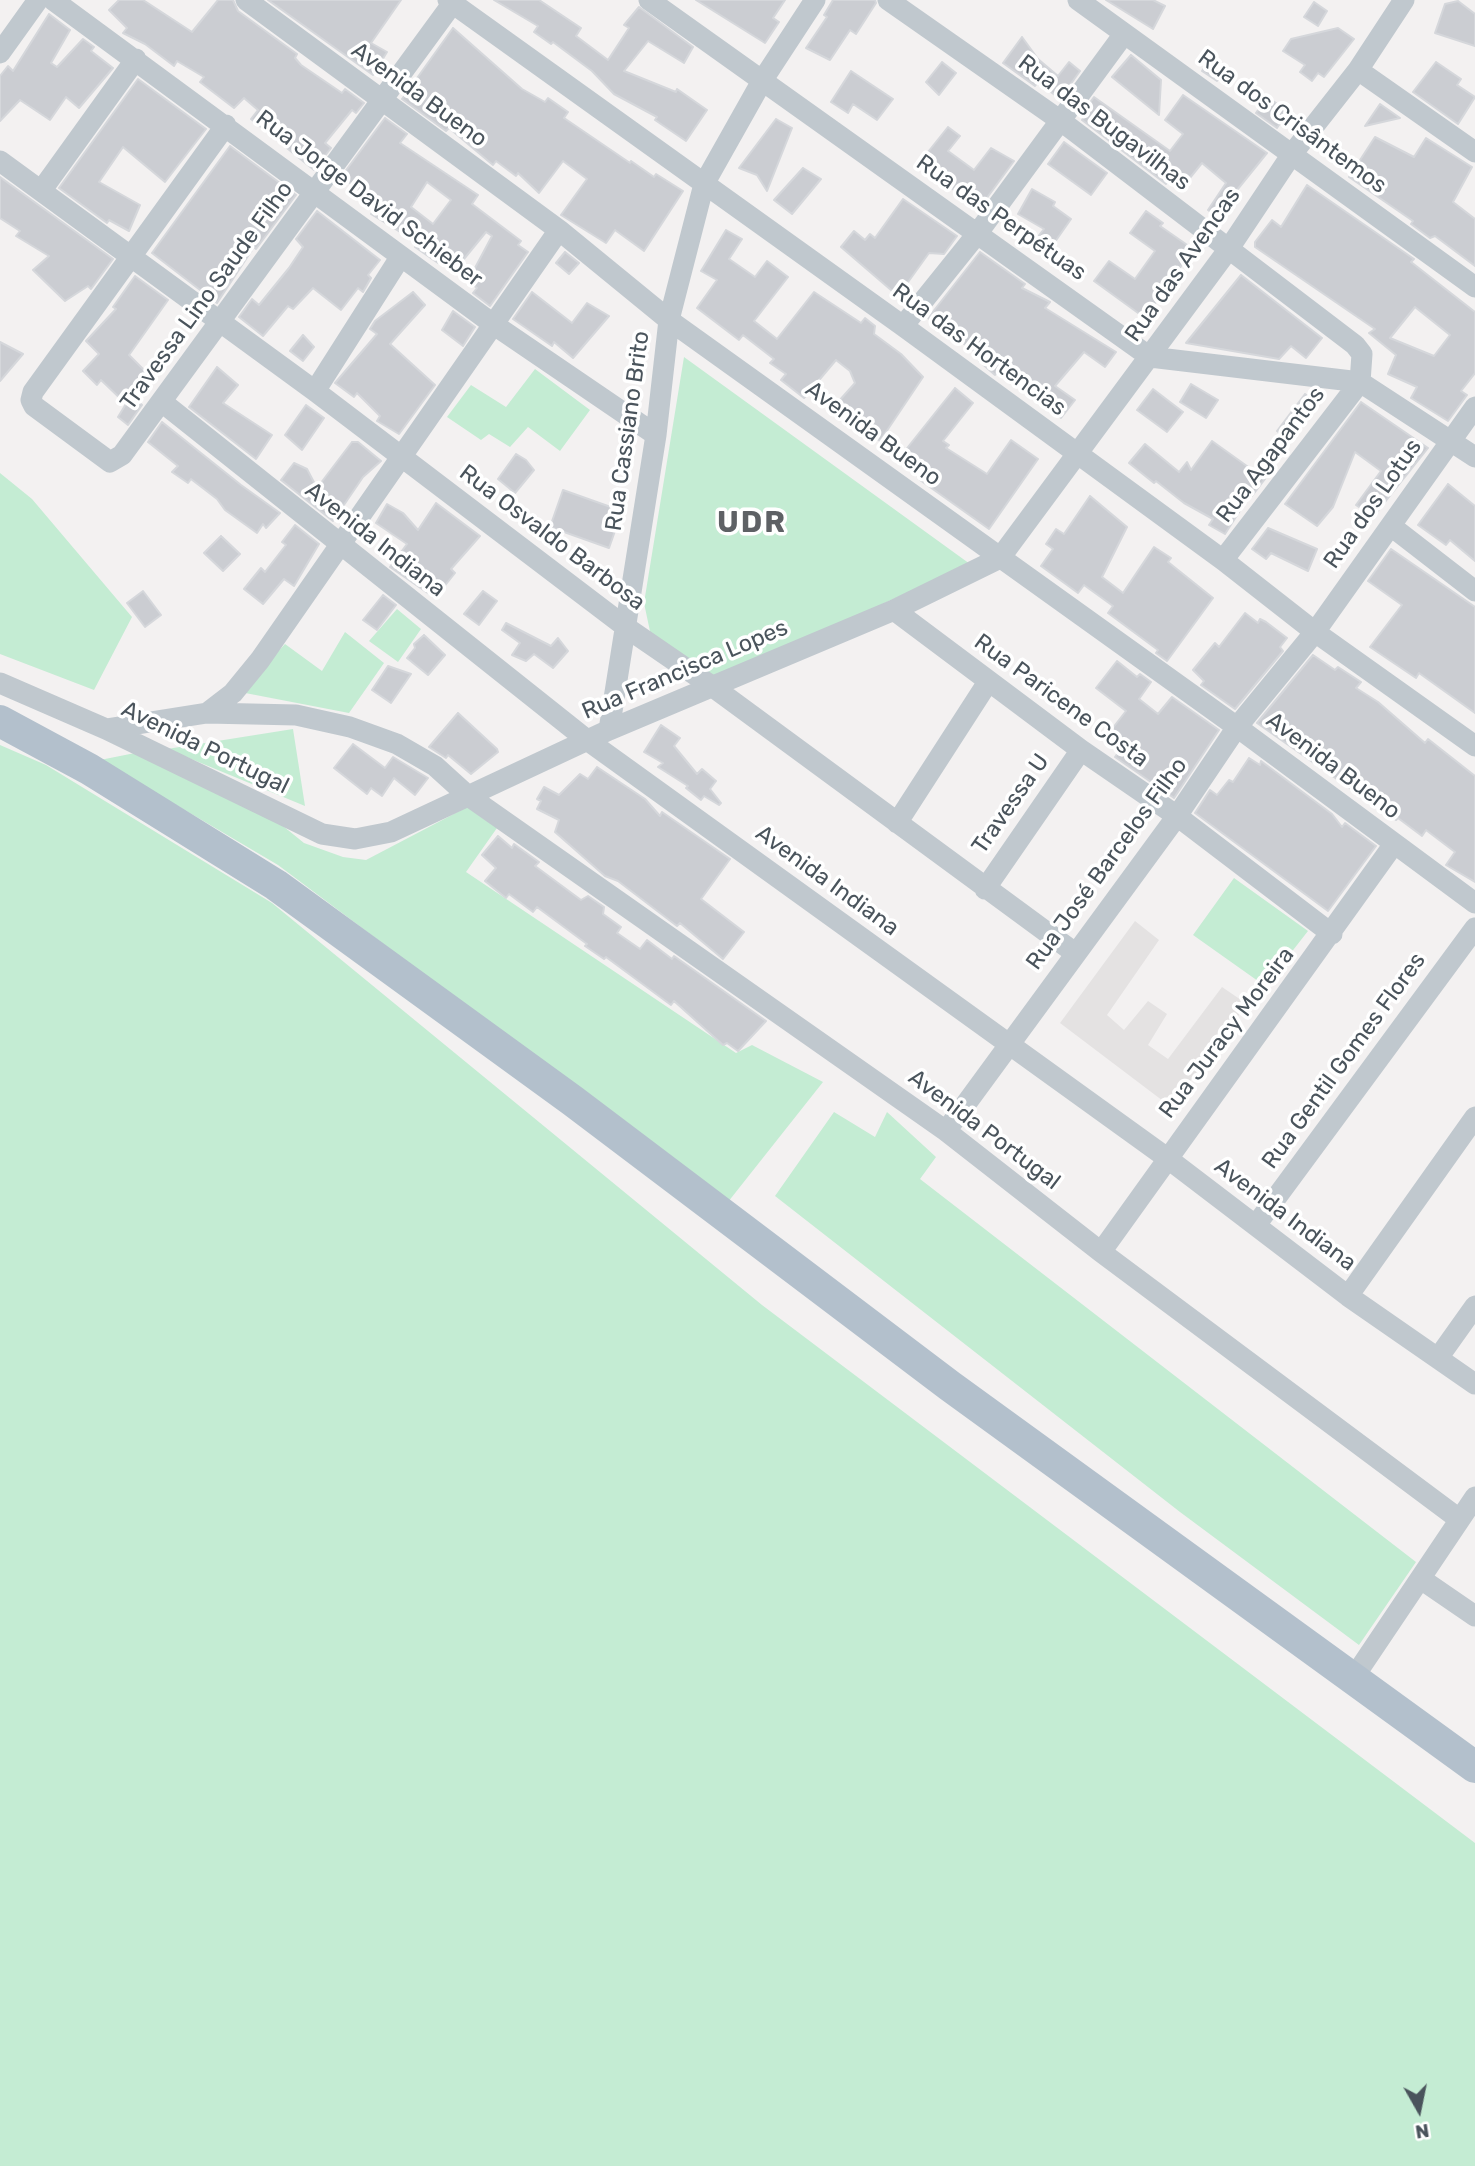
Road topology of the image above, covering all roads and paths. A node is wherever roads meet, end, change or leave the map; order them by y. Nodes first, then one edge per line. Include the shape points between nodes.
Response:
1 (38, 0) edge
2 (53, 0) edge
3 (246, 0) edge
4 (649, 0) edge
5 (815, 0) edge
6 (888, 0) edge
7 (1078, 0) edge
8 (1404, 0) edge
9 (452, 1) edge
10 (1124, 34) junction
11 (0, 53) edge
12 (136, 59) junction
13 (1358, 70) junction
14 (762, 80) junction
15 (382, 100) junction
16 (1061, 121) junction
17 (226, 125) junction
18 (1475, 152) edge
19 (1292, 155) junction
20 (0, 161) edge
21 (704, 184) junction
22 (41, 191) junction
23 (317, 191) junction
24 (559, 230) junction
25 (977, 234) junction
26 (1228, 250) junction
27 (130, 256) junction
28 (401, 256) junction
29 (1475, 287) edge
30 (670, 320) junction
31 (220, 323) junction
32 (493, 324) junction
33 (903, 326) junction
34 (1150, 357) junction
35 (1360, 382) junction
36 (315, 391) junction
37 (162, 402) junction
38 (1475, 407) edge
39 (656, 435) junction
40 (1450, 439) junction
41 (1076, 454) junction
42 (1475, 457) edge
43 (403, 458) junction
44 (1391, 526) junction
45 (339, 545) junction
46 (1000, 558) junction
47 (1223, 560) junction
48 (1475, 591) edge
49 (894, 610) junction
50 (627, 628) junction
51 (1315, 632) junction
52 (988, 682) junction
53 (0, 684) edge
54 (713, 687) junction
55 (207, 713) junction
56 (0, 721) edge
57 (1237, 727) junction
58 (106, 729) junction
59 (608, 730) junction
60 (587, 740) junction
61 (1475, 746) edge
62 (1081, 750) junction
63 (467, 795) junction
64 (1177, 816) junction
65 (897, 823) junction
66 (391, 832) joint
67 (1394, 844) junction
68 (985, 888) junction
69 (1475, 903) edge
70 (1475, 928) edge
71 (1332, 934) junction
72 (1075, 953) junction
73 (1008, 1045) junction
74 (1475, 1117) edge
75 (946, 1131) junction
76 (1167, 1158) junction
77 (1256, 1226) junction
78 (1101, 1252) junction
79 (1348, 1296) junction
80 (1475, 1306) edge
81 (1438, 1358) junction
82 (1475, 1384) edge
83 (1475, 1497) edge
84 (1459, 1519) junction
85 (1422, 1579) junction
86 (1475, 1616) edge
87 (1354, 1677) junction
88 (1475, 1767) edge

1 - 11 street
2 - 12 street, Rua Jorge David Schieber
3 - 15 street, Avenida Bueno
4 - 14 street, Rua das Perpétuas
5 - 14 street, Rua Cassiano Brito
6 - 16 street, Rua das Bugavilhas
7 - 10 street, Rua dos Crisântemos
8 - 13 street, Rua das Avencas
9 - 15 street, Travessa Lino Saude Filho
9 - 21 street, Rua das Hortencias
10 - 16 street
10 - 19 street, Rua dos Crisântemos
12 - 17 street, Rua Jorge David Schieber
12 - 22 street
13 - 18 street
13 - 19 street, Rua das Avencas
14 - 21 street, Rua Cassiano Brito
14 - 25 street, Rua das Perpétuas
15 - 23 street, Travessa Lino Saude Filho
15 - 24 street, Avenida Bueno
16 - 25 street
16 - 26 street, Rua das Bugavilhas
17 - 23 street, Rua Jorge David Schieber
17 - 27 street
19 - 26 street, Rua das Avencas
19 - 29 street, Rua dos Crisântemos
20 - 22 street, Rua Osvaldo Barbosa
21 - 30 street, Rua Cassiano Brito
21 - 33 street, Rua das Hortencias
22 - 27 street, Rua Osvaldo Barbosa
23 - 28 street, Rua Jorge David Schieber
23 - 31 street, Travessa Lino Saude Filho
24 - 30 street, Avenida Bueno
24 - 32 street
25 - 33 street
25 - 34 street, Rua das Perpétuas
26 - 34 street, Rua das Avencas
26 - 35 street, Rua das Bugavilhas via 1355,345 1362,354
27 - 31 street, Rua Osvaldo Barbosa
27 - 37 street, Travessa Lino Saude Filho via 31,400 68,433 110,461 122,455
28 - 32 street, Rua Jorge David Schieber
28 - 36 street
30 - 39 street, Rua Cassiano Brito
30 - 46 street, Avenida Bueno
31 - 36 street, Rua Osvaldo Barbosa
31 - 37 street, Travessa Lino Saude Filho
32 - 39 street, Rua Jorge David Schieber
32 - 43 street
33 - 41 street, Rua das Hortencias
34 - 35 street, Rua das Perpétuas
34 - 41 street, Rua das Avencas
35 - 40 street
35 - 47 street, Rua Agapantos
36 - 43 street, Rua Osvaldo Barbosa
37 - 45 street, Avenida Indiana
38 - 40 street, Rua dos Lotus
39 - 50 street, Rua Cassiano Brito
40 - 42 street
40 - 44 street, Rua dos Lotus
41 - 46 street, Rua das Avencas
41 - 47 street, Rua das Hortencias
43 - 45 street
43 - 50 street, Rua Osvaldo Barbosa
44 - 48 street
44 - 51 street, Rua dos Lotus
45 - 55 street via 260,660 233,693
45 - 60 street, Avenida Indiana
46 - 49 street, Rua Francisca Lopes
46 - 57 street, Avenida Bueno
47 - 51 street, Rua das Hortencias
49 - 52 street, Rua Paricene Costa
49 - 54 street, Rua Francisca Lopes
50 - 54 street, Rua Osvaldo Barbosa
50 - 59 street, Rua Cassiano Brito
51 - 57 street, Rua José Barcelos Filho
51 - 61 street, Rua das Hortencias
52 - 62 street, Rua Paricene Costa
52 - 65 street
53 - 58 street, Avenida Portugal
54 - 59 street, Rua Francisca Lopes
54 - 65 street, Rua Osvaldo Barbosa
55 - 58 street, Avenida Portugal
55 - 63 street, Avenida Portugal via 296,715 350,727 397,744
56 - 87 main road via 89,769 276,885 573,1101 950,1386
57 - 64 street, Rua José Barcelos Filho
57 - 67 street, Avenida Bueno
58 - 66 street, Avenida Portugal via 323,834 355,839
59 - 60 street, Rua Francisca Lopes
60 - 63 street, Rua Francisca Lopes
60 - 73 street, Avenida Indiana
62 - 64 street, Rua Paricene Costa
62 - 68 street, Travessa U
63 - 66 street, Rua Francisca Lopes
63 - 75 street, Avenida Portugal
64 - 71 street, Rua Paricene Costa
64 - 72 street, Rua José Barcelos Filho
65 - 68 street, Rua Osvaldo Barbosa
67 - 69 street, Avenida Bueno
67 - 71 street, Rua Juracy Moreira
68 - 72 street, Rua Osvaldo Barbosa
70 - 77 street, Rua Gentil Gomes Flores
71 - 76 street, Rua Juracy Moreira
72 - 73 street, Rua José Barcelos Filho
73 - 75 street, Rua José Barcelos Filho
73 - 76 street, Avenida Indiana
74 - 79 street
75 - 78 street, Avenida Portugal
76 - 77 street, Avenida Indiana
76 - 78 street, Rua Juracy Moreira
77 - 79 street, Avenida Indiana
78 - 84 street, Avenida Portugal
79 - 81 street, Avenida Indiana
80 - 81 street
81 - 82 street, Avenida Indiana
83 - 84 street
84 - 85 street
85 - 86 street
85 - 87 street
87 - 88 main road

